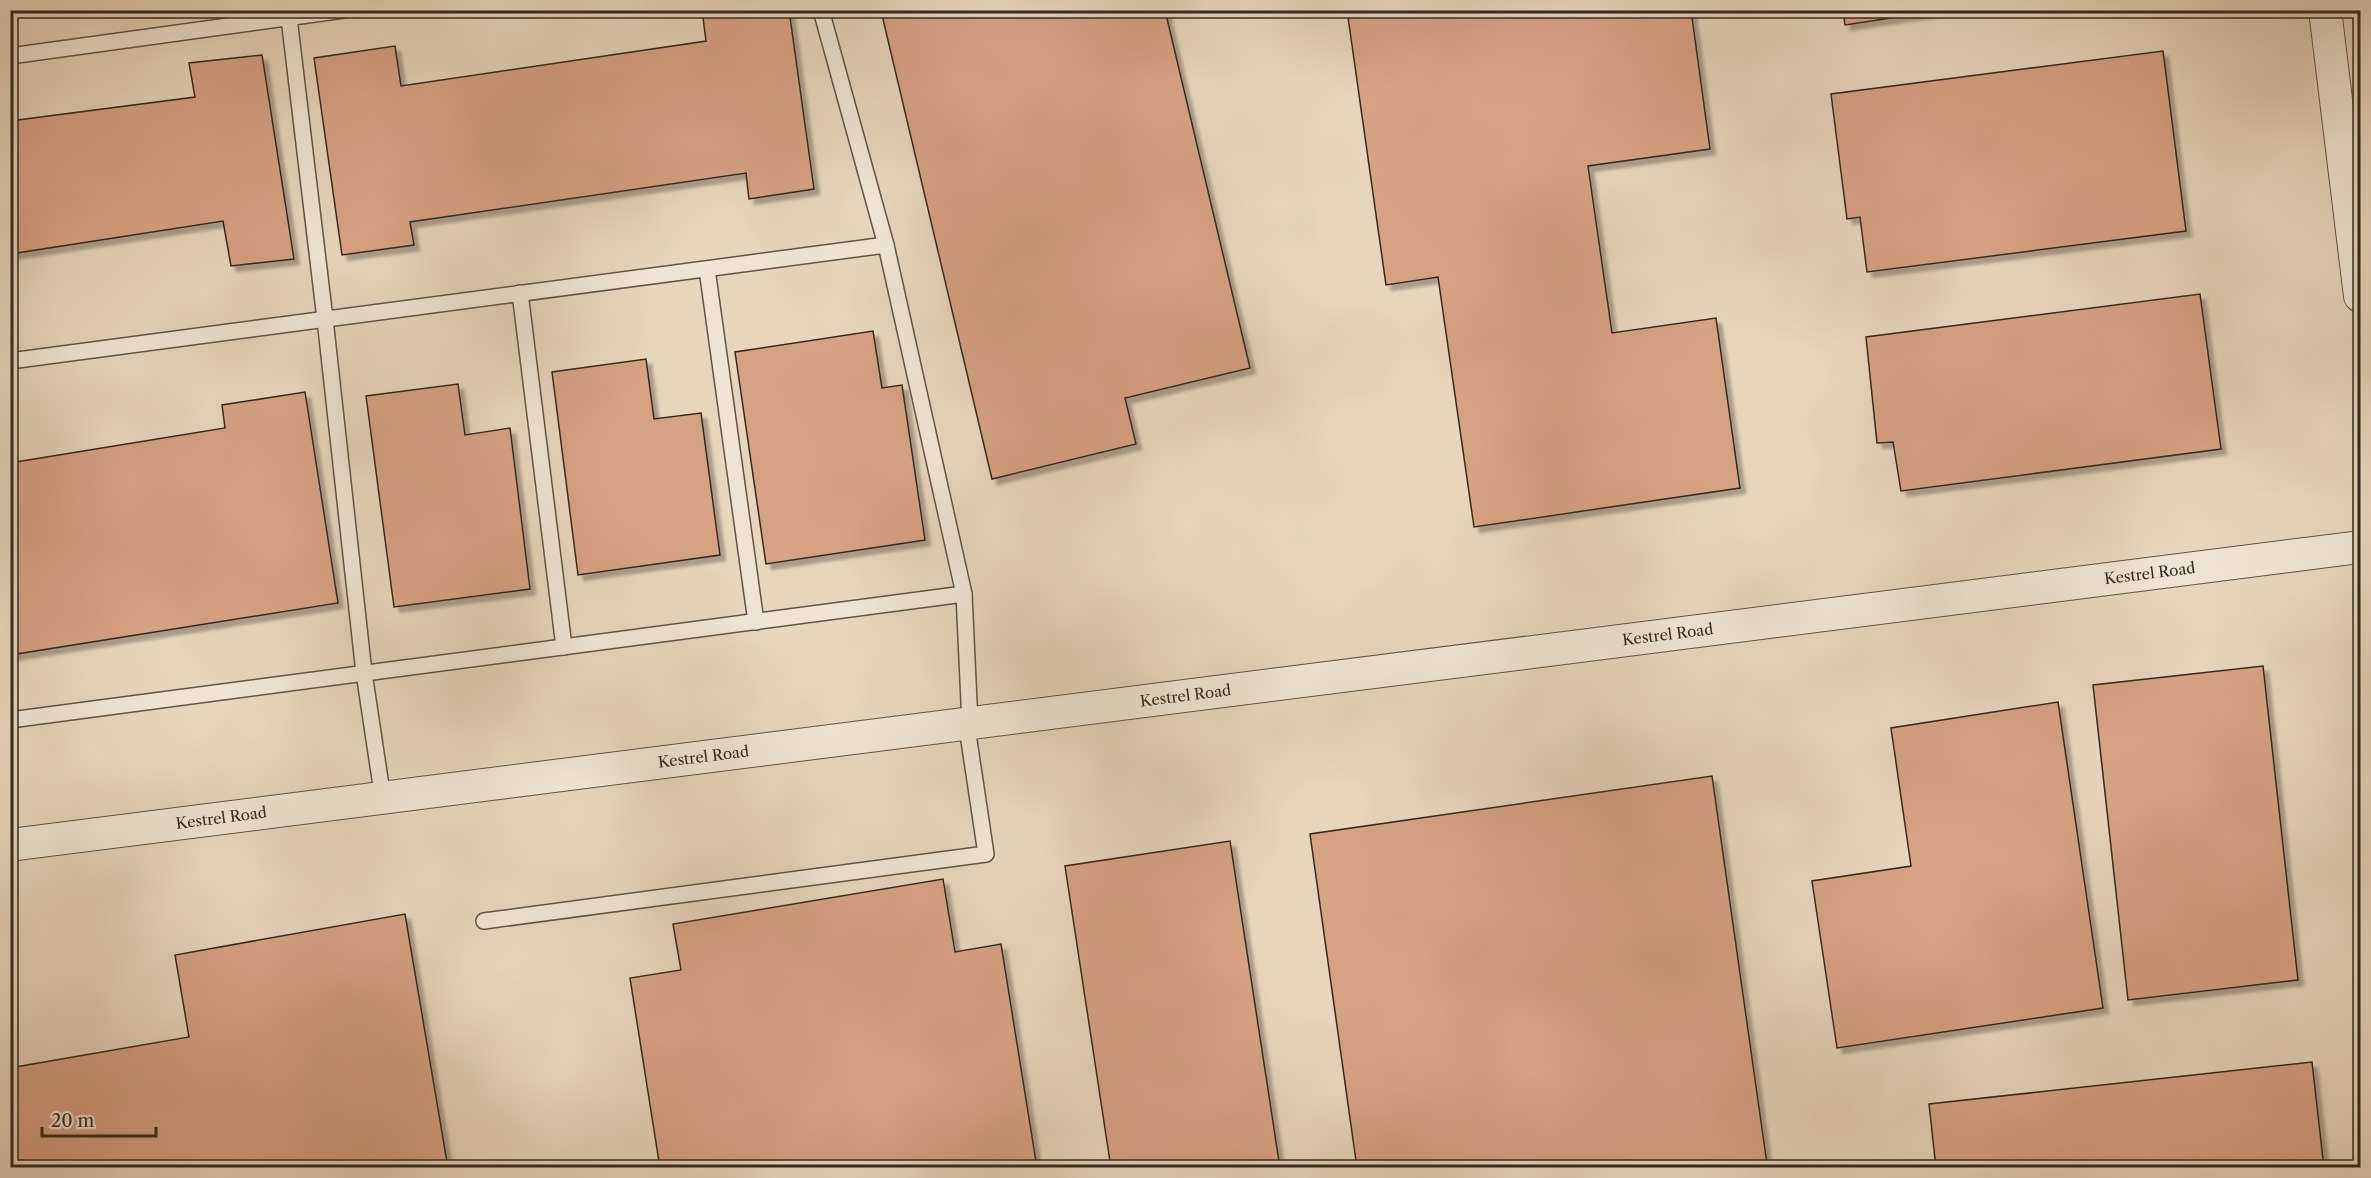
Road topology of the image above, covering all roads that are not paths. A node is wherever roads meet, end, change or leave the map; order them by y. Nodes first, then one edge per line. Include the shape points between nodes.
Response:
1 (344, 10) edge
2 (821, 10) edge
3 (2325, 10) edge
4 (289, 18) junction
5 (10, 56) edge
6 (886, 245) junction
7 (706, 269) junction
8 (520, 293) junction
9 (2361, 296) edge
10 (325, 319) junction
11 (10, 361) edge
12 (2361, 547) edge
13 (964, 594) junction
14 (756, 622) junction
15 (564, 646) junction
16 (364, 673) junction
17 (10, 720) edge
18 (970, 724) junction
19 (383, 799) junction
20 (10, 845) edge
21 (484, 921) dead end

1 - 4 lane
2 - 6 lane
3 - 9 street
4 - 5 lane
4 - 10 lane
6 - 7 lane
6 - 13 lane
7 - 8 lane
7 - 14 lane
8 - 10 lane
8 - 15 lane
10 - 11 lane
10 - 16 lane
12 - 18 street, Kestrel Road
13 - 14 lane
13 - 18 lane
14 - 15 lane
15 - 16 lane
16 - 17 lane
16 - 19 lane
18 - 19 street, Kestrel Road
18 - 21 lane via 968,734 986,854
19 - 20 street, Kestrel Road

